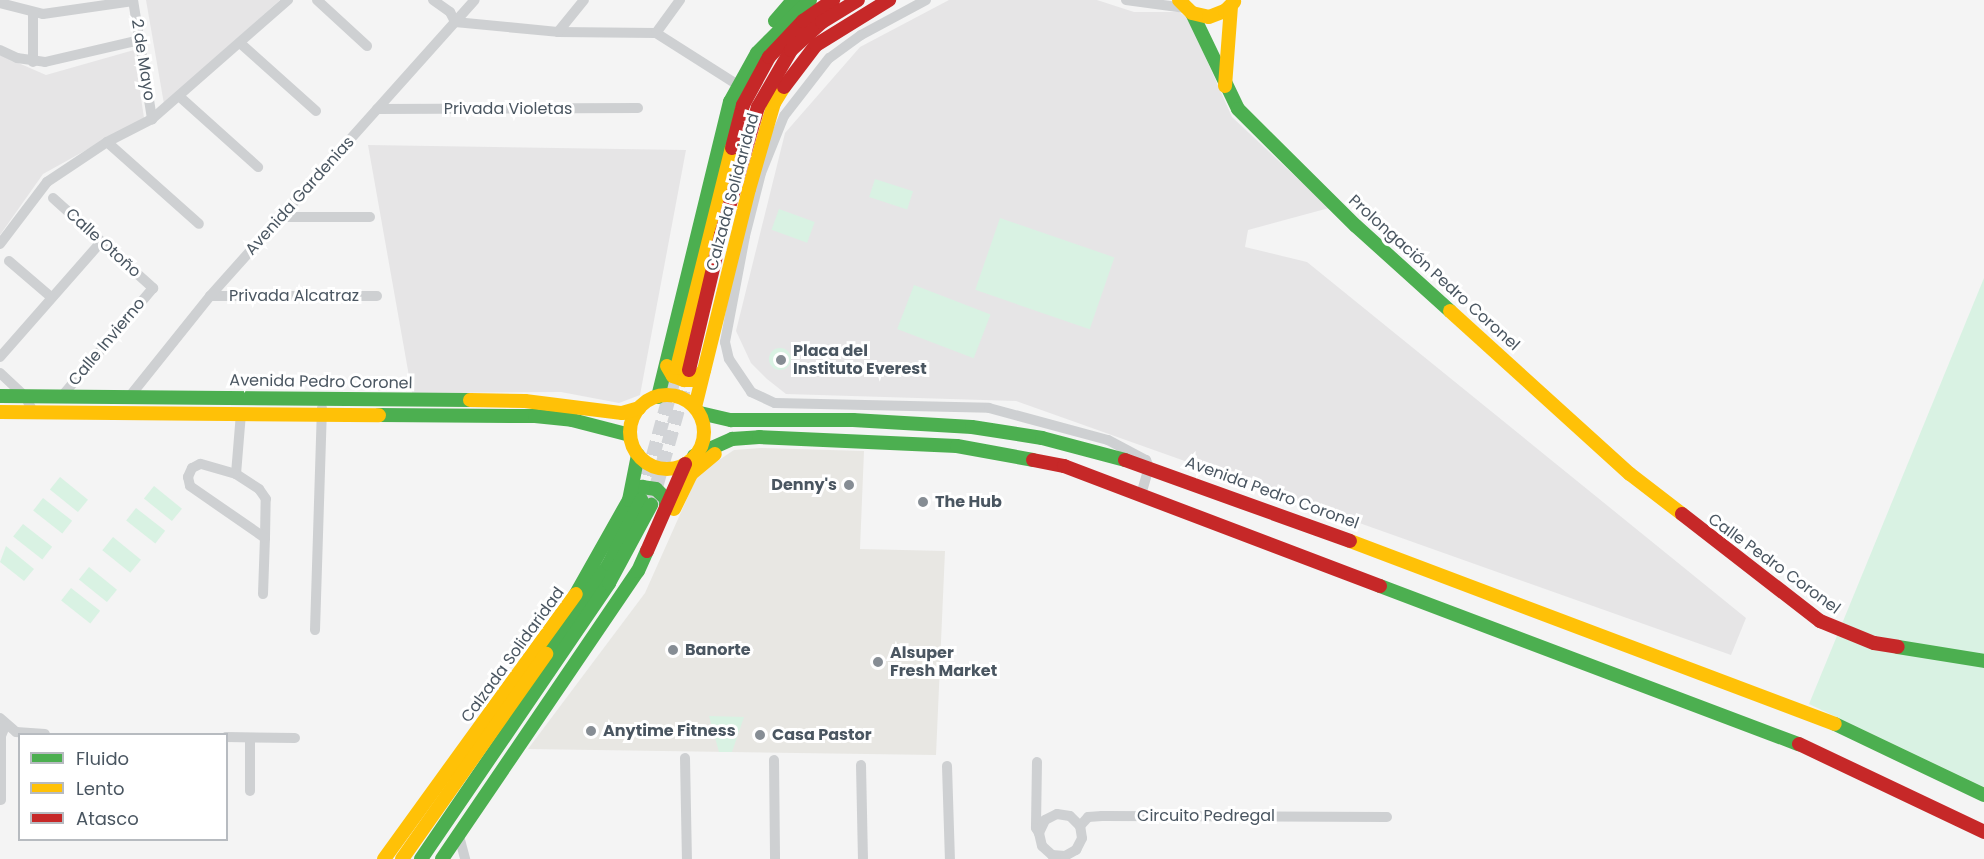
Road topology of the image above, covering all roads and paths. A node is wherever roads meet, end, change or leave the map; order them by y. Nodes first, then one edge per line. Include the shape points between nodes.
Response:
1 (133, 0) edge
2 (288, 0) edge
3 (317, 0) edge
4 (433, 0) edge
5 (475, 0) edge
6 (584, 0) edge
7 (680, 0) edge
8 (793, 0) edge
9 (810, 0) edge
10 (833, 0) edge
11 (858, 0) edge
12 (889, 0) edge
13 (926, 0) edge
14 (1126, 0) edge
15 (0, 3) edge
16 (1233, 3) edge
17 (1183, 4) edge
18 (33, 12) junction
19 (455, 22) junction
20 (558, 32) junction
21 (656, 33) junction
22 (140, 40) junction
23 (240, 43) junction
24 (367, 46) dead end
25 (0, 50) edge
26 (757, 53) junction
27 (33, 62) junction
28 (738, 85) junction
29 (1225, 88) junction
30 (180, 97) junction
31 (638, 108) dead end
32 (377, 109) junction
33 (316, 111) dead end
34 (152, 119) junction
35 (107, 142) junction
36 (258, 167) dead end
37 (53, 198) dead end
38 (282, 217) junction
39 (370, 217) dead end
40 (199, 224) dead end
41 (101, 242) junction
42 (0, 244) edge
43 (9, 261) dead end
44 (153, 288) joint
45 (210, 296) junction
46 (51, 297) junction
47 (377, 297) dead end
48 (667, 355) junction
49 (0, 357) edge
50 (708, 361) junction
51 (0, 373) edge
52 (0, 396) edge
53 (25, 396) junction
54 (62, 396) junction
55 (130, 396) junction
56 (658, 397) junction
57 (322, 406) junction
58 (639, 408) junction
59 (697, 410) junction
60 (0, 412) edge
61 (33, 412) junction
62 (240, 413) junction
63 (946, 424) junction
64 (630, 435) junction
65 (861, 441) junction
66 (892, 442) junction
67 (638, 455) junction
68 (689, 460) junction
69 (1149, 467) junction
70 (236, 474) junction
71 (1630, 474) joint
72 (1142, 492) junction
73 (641, 500) junction
74 (666, 507) junction
75 (265, 538) junction
76 (264, 594) dead end
77 (315, 630) dead end
78 (1984, 661) edge
79 (561, 686) junction
80 (3, 722) edge
81 (26, 733) edge
82 (228, 737) edge
83 (250, 738) junction
84 (295, 738) dead end
85 (685, 758) dead end
86 (774, 760) dead end
87 (1037, 762) dead end
88 (861, 765) dead end
89 (947, 766) dead end
90 (497, 776) junction
91 (473, 786) junction
92 (250, 791) dead end
93 (1984, 795) edge
94 (1, 800) edge
95 (1387, 817) dead end
96 (1080, 826) junction
97 (1984, 832) edge
98 (1039, 833) junction
99 (459, 836) junction
100 (1048, 857) edge
101 (384, 859) edge
102 (402, 859) edge
103 (421, 859) edge
104 (442, 859) edge
105 (465, 859) edge
106 (687, 859) edge
107 (775, 859) edge
108 (863, 859) edge
109 (950, 859) edge

1 - 18 street, 2 de Mayo via 71,12
1 - 22 street, 2 de Mayo
2 - 23 street
3 - 24 street
4 - 19 street via 450,12
5 - 19 street, Avenida Gardenias
6 - 20 street
7 - 21 street
8 - 26 main road via 764,36
9 - 26 main road, Calzada Solidaridad
10 - 11 main road, Calzada Solidaridad via 803,21 769,57 743,105 683,369 742,154 765,92 792,50 822,22
12 - 50 main road, Calzada Solidaridad via 816,45 796,66 774,103 748,189
13 - 69 street via 861,35 829,58 784,116 761,173 733,291 725,342 734,370 751,392 775,403 989,408 1108,440 1139,455
14 - 17 street
15 - 18 street, 2 de Mayo
16 - 17 main road via 1217,15
16 - 29 main road
17 - 29 main road, Prolongación Pedro Coronel
18 - 27 street
19 - 20 street
19 - 32 street, Avenida Gardenias
20 - 21 street
21 - 28 street
22 - 27 street
22 - 34 street, 2 de Mayo
23 - 30 street
23 - 33 street
25 - 27 street
26 - 28 main road, Calzada Solidaridad
28 - 48 main road, Calzada Solidaridad via 722,125
29 - 71 main road, Prolongación Pedro Coronel via 1238,109 1356,226
30 - 34 street
30 - 36 street
31 - 32 street, Privada Violetas
32 - 38 street, Avenida Gardenias
34 - 35 street
35 - 40 street
35 - 42 street via 47,182
37 - 41 street, Calle Otoño
38 - 39 street
38 - 45 street, Avenida Gardenias
41 - 44 street, Calle Otoño
41 - 46 street
43 - 46 street
44 - 54 street, Calle Invierno
45 - 47 street, Privada Alcatraz
45 - 55 street, Avenida Gardenias
46 - 49 street
48 - 50 main road via 669,371 684,380 696,380
48 - 56 main road, Calzada Solidaridad
50 - 59 main road, Calzada Solidaridad
51 - 53 street
52 - 53 main road, Avenida Pedro Coronel
53 - 54 main road, Avenida Pedro Coronel
53 - 61 street
54 - 55 main road, Avenida Pedro Coronel
55 - 57 main road, Avenida Pedro Coronel
56 - 58 main road
56 - 59 main road via 673,396
57 - 58 main road, Avenida Pedro Coronel via 525,401 622,413
57 - 62 main road, Avenida Pedro Coronel
57 - 64 main road, Avenida Pedro Coronel via 535,416 572,420
57 - 77 street
58 - 64 main road
59 - 63 main road, Avenida Pedro Coronel via 731,420
59 - 68 main road via 703,435
60 - 61 main road, Avenida Pedro Coronel
61 - 62 main road, Avenida Pedro Coronel
62 - 70 street
63 - 66 main road via 951,430 945,439 900,437
63 - 69 main road, Avenida Pedro Coronel via 1042,438
64 - 67 main road
65 - 66 main road
65 - 68 main road via 746,437 713,445
65 - 79 main road via 845,447 746,444 705,460 687,483 636,588 576,675
66 - 72 main road via 999,452 1064,466
67 - 68 main road via 665,469
67 - 73 main road, Calzada Solidaridad
68 - 74 main road
69 - 72 street
69 - 93 main road, Avenida Pedro Coronel via 1810,712
70 - 75 street via 259,489 266,499
70 - 75 street via 200,464 192,468 188,477 190,486
71 - 78 main road, Calle Pedro Coronel via 1820,621 1874,643
72 - 97 main road via 1797,743
73 - 74 main road via 642,487 656,489 666,499
73 - 91 main road, Calzada Solidaridad via 609,583
73 - 101 main road, Calzada Solidaridad via 555,627
73 - 102 main road, Calzada Solidaridad via 609,564
74 - 79 main road via 638,571
75 - 76 street
79 - 90 main road
80 - 81 street via 16,732
80 - 94 street
82 - 83 street
83 - 84 street
83 - 92 street
85 - 106 street
86 - 107 street
87 - 98 street
88 - 108 street
89 - 109 street
90 - 91 main road
90 - 99 main road
91 - 103 main road, Calzada Solidaridad
95 - 96 street, Circuito Pedregal via 1102,816 1088,817
96 - 98 street via 1070,816 1057,814 1045,820
96 - 100 street via 1082,838 1076,850 1065,856
98 - 100 street
99 - 104 main road
99 - 105 street

